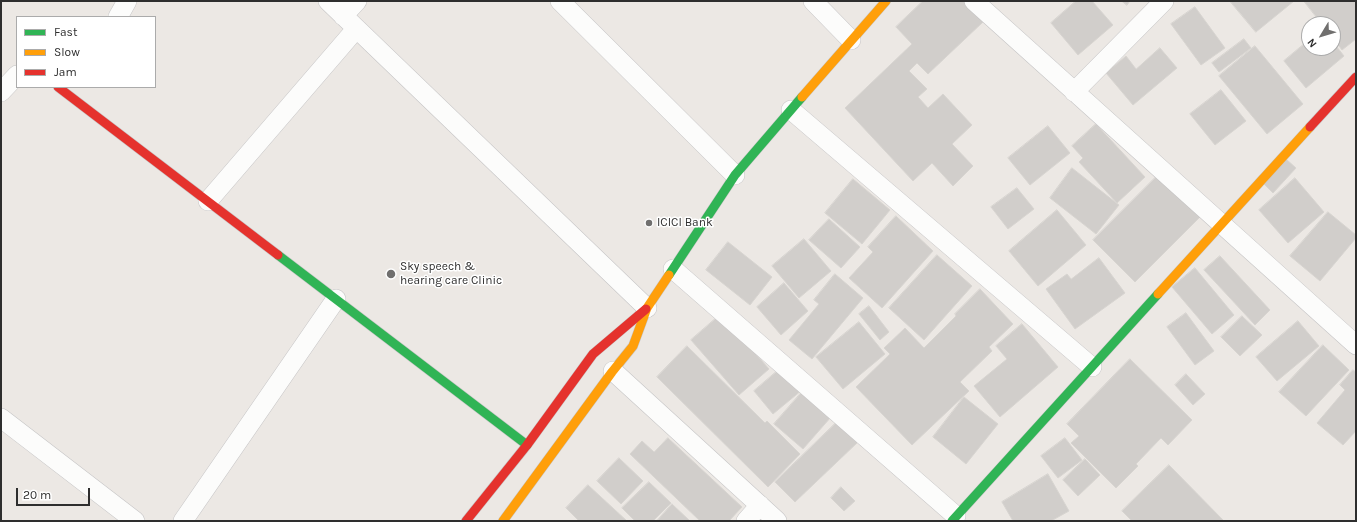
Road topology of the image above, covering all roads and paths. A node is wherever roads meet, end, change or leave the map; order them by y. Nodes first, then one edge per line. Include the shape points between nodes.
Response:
1 (127, 1) edge
2 (328, 1) edge
3 (357, 1) edge
4 (560, 1) edge
5 (813, 1) edge
6 (886, 1) edge
7 (974, 1) edge
8 (1164, 1) edge
9 (119, 16) edge
10 (350, 23) junction
11 (851, 40) junction
12 (16, 76) edge
13 (1356, 77) edge
14 (68, 90) edge
15 (1, 92) edge
16 (1074, 92) junction
17 (791, 110) junction
18 (735, 175) junction
19 (208, 201) junction
20 (1222, 224) junction
21 (673, 269) junction
22 (336, 300) junction
23 (647, 308) junction
24 (1355, 340) edge
25 (1092, 367) junction
26 (613, 371) junction
27 (1, 418) edge
28 (527, 445) junction
29 (760, 506) junction
30 (954, 519) edge
31 (135, 521) edge
32 (183, 521) edge
33 (466, 521) edge
34 (503, 521) edge
35 (746, 521) edge
36 (777, 521) edge

1 - 9 street
2 - 10 street
3 - 10 street
4 - 18 street
5 - 11 street
6 - 11 street
7 - 16 street
8 - 16 street
10 - 19 street
10 - 23 street
11 - 17 street
12 - 15 street
13 - 20 street
14 - 19 street
16 - 20 street
17 - 18 street
17 - 25 street
18 - 21 street
19 - 22 street
20 - 24 street
20 - 25 street
21 - 23 street
21 - 30 street
22 - 28 street
22 - 32 street
23 - 26 street via 633,346
23 - 28 street via 593,354
25 - 30 street
26 - 29 street
26 - 34 street
27 - 31 street
28 - 33 street
29 - 35 street
29 - 36 street

